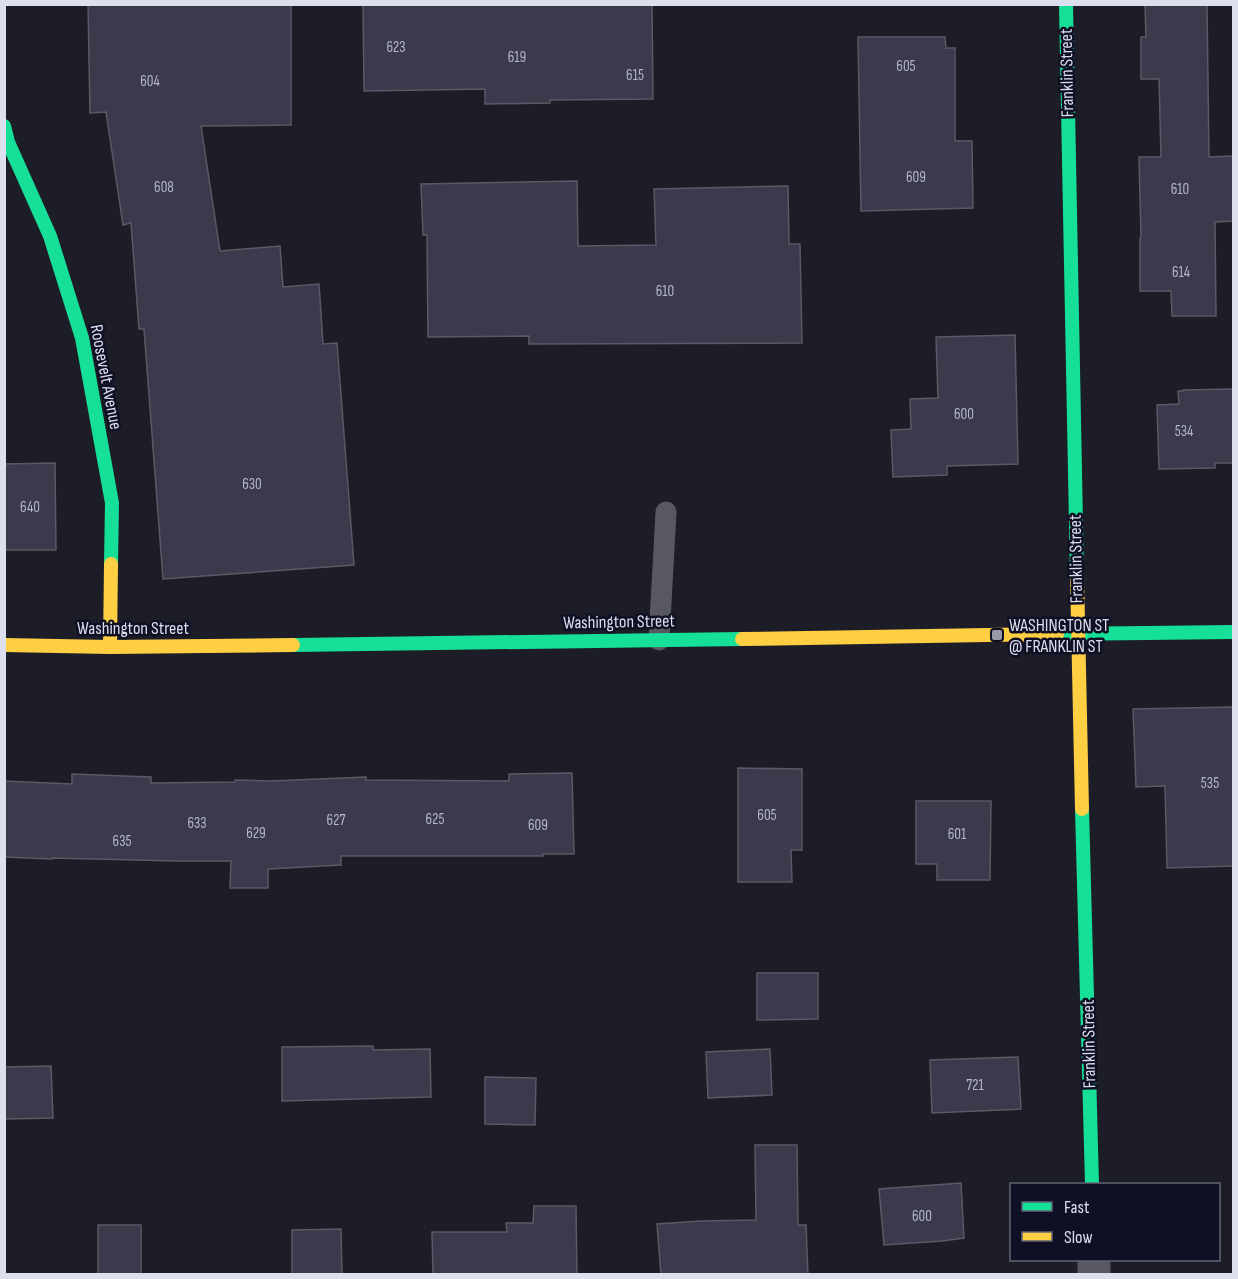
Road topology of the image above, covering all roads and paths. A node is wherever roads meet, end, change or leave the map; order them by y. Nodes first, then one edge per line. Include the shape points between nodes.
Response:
1 (1066, 4) edge
2 (4, 126) edge
3 (666, 512) dead end
4 (1233, 632) edge
5 (1078, 634) junction
6 (659, 640) junction
7 (4, 645) edge
8 (110, 647) junction
9 (1092, 1183) edge

1 - 5 street, Franklin Street
2 - 8 street, Roosevelt Avenue via 50,236 82,338 112,503
3 - 6 lane
4 - 5 street, Washington Street
5 - 6 street, Washington Street
5 - 9 street, Franklin Street
6 - 8 street, Washington Street
7 - 8 street, Washington Street

